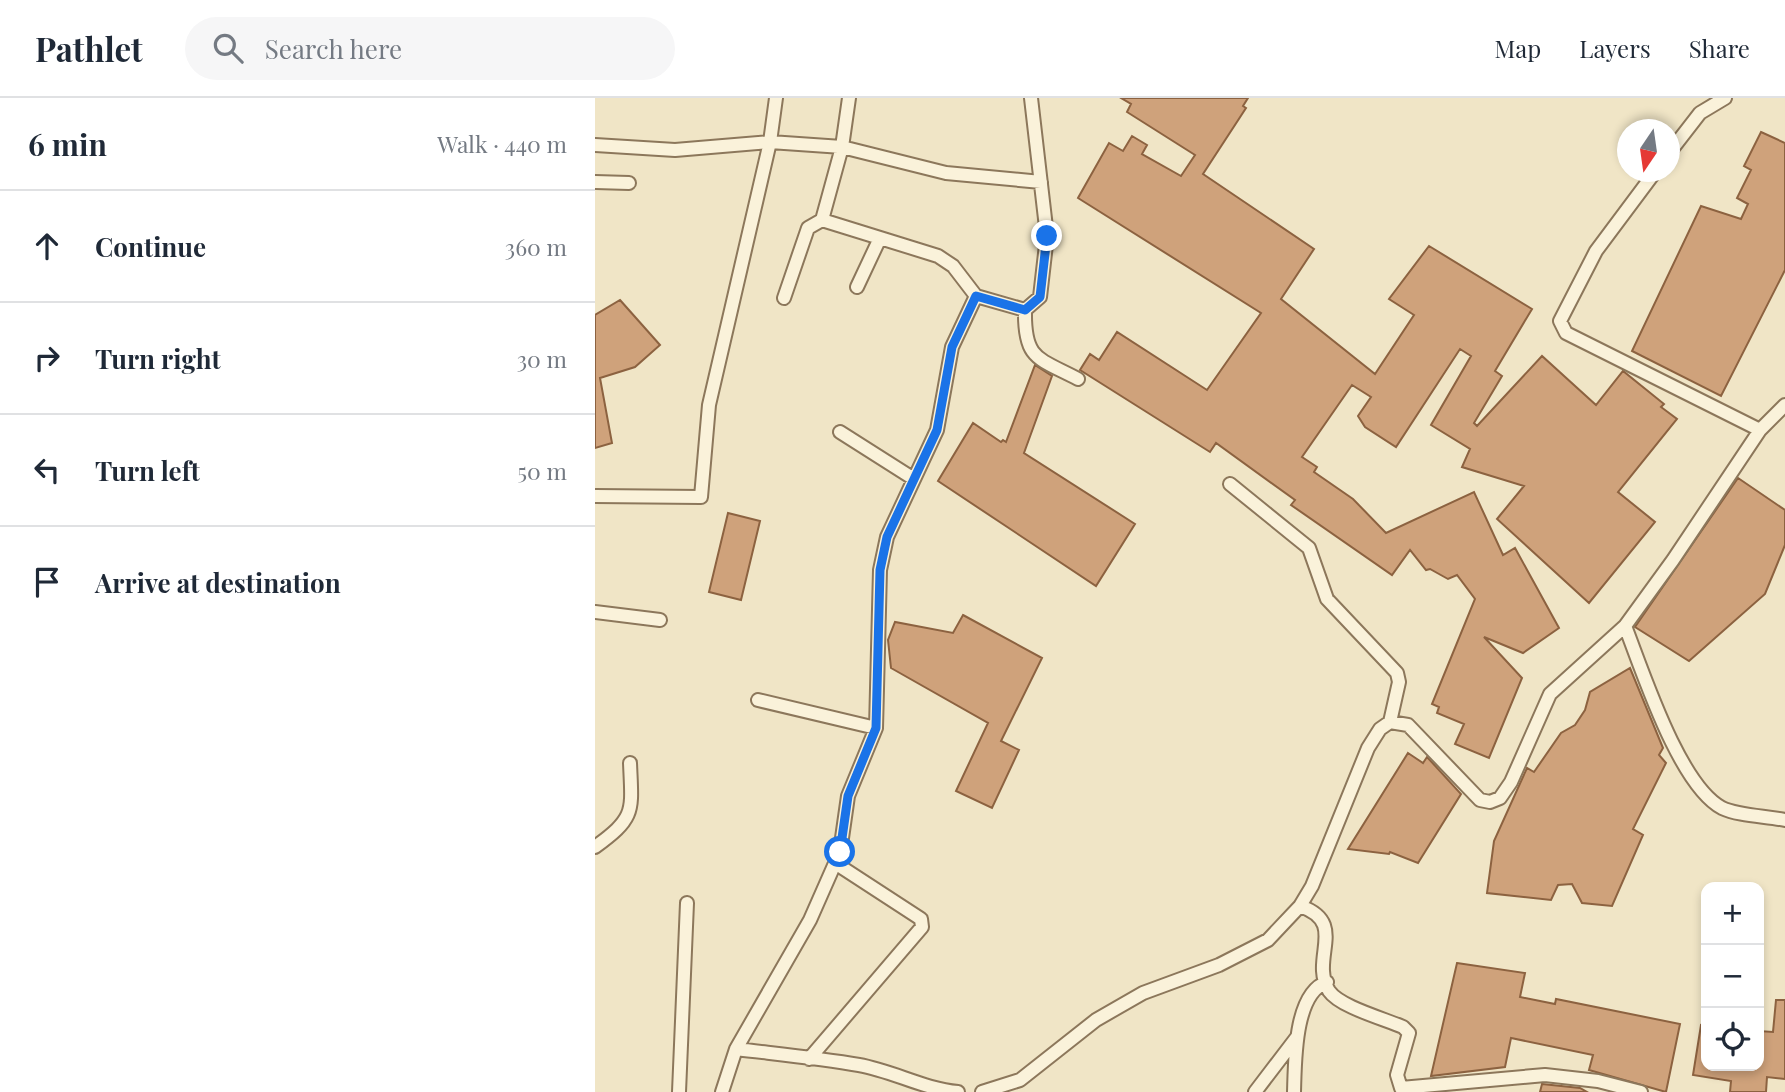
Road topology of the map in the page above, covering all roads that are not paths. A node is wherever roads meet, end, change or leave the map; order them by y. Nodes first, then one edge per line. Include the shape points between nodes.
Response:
1 (776, 98) edge
2 (849, 98) edge
3 (1031, 98) edge
4 (1725, 98) edge
5 (1680, 139) edge
6 (770, 142) junction
7 (595, 145) edge
8 (842, 147) junction
9 (595, 182) edge
10 (1041, 182) junction
11 (1648, 182) edge
12 (629, 183) dead end
13 (822, 220) junction
14 (880, 238) junction
15 (857, 287) dead end
16 (976, 296) junction
17 (784, 298) dead end
18 (1025, 310) junction
19 (1078, 379) dead end
20 (1785, 405) edge
21 (1760, 430) junction
22 (840, 432) dead end
23 (915, 479) junction
24 (1230, 484) dead end
25 (595, 496) edge
26 (595, 611) edge
27 (660, 620) dead end
28 (1625, 626) junction
29 (758, 700) dead end
30 (1390, 722) junction
31 (876, 728) junction
32 (630, 763) dead end
33 (1785, 820) edge
34 (595, 847) edge
35 (835, 863) junction
36 (687, 903) dead end
37 (1300, 906) junction
38 (1327, 982) junction
39 (1298, 1035) junction
40 (736, 1049) junction
41 (809, 1059) junction
42 (1439, 1089) edge
43 (679, 1092) edge
44 (722, 1092) edge
45 (958, 1092) edge
46 (982, 1092) edge
47 (1255, 1092) edge
48 (1294, 1092) edge
49 (1641, 1092) edge

1 - 6 street
2 - 8 street
3 - 10 street
4 - 5 street via 1700,113
6 - 7 street via 675,150
6 - 8 street
6 - 25 street via 709,405 701,497
8 - 10 street via 946,173
8 - 13 street
9 - 12 street
10 - 18 street via 1047,236 1040,297
11 - 21 street via 1596,251 1560,321 1566,333
13 - 14 street
13 - 17 street via 808,228
14 - 15 street
14 - 16 street via 938,256 953,266
16 - 18 street
16 - 23 street via 952,347 937,430
18 - 19 street via 1024,336 1032,352
20 - 21 street
21 - 28 street
22 - 23 street
23 - 31 street via 887,537 880,570
24 - 30 street via 1309,548 1327,599 1397,673
26 - 27 street
28 - 30 street via 1551,694 1500,799 1480,800 1468,792 1408,725
28 - 33 street via 1655,704 1701,793 1724,809
29 - 31 street
30 - 37 street via 1368,748 1327,855
31 - 35 street via 848,796
32 - 34 street via 632,806 627,820
35 - 40 street via 810,920
35 - 41 street via 921,919 922,927
36 - 43 street
37 - 38 street via 1318,912 1323,920
37 - 46 street via 1268,940 1219,965 1143,993 1096,1020 1020,1080
38 - 39 street via 1312,990
38 - 42 street via 1341,1001 1409,1033 1398,1085
39 - 47 street
39 - 48 street
40 - 41 street
40 - 44 street
41 - 45 street via 869,1067
42 - 49 street via 1545,1075

